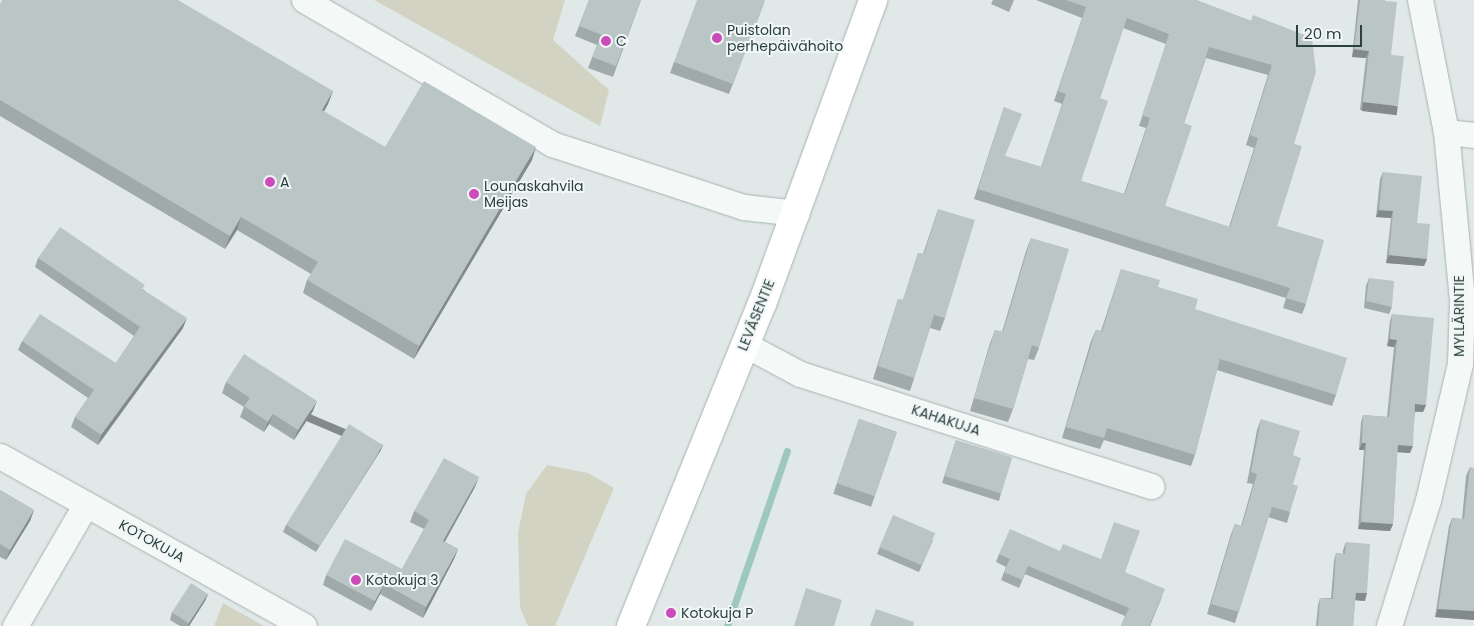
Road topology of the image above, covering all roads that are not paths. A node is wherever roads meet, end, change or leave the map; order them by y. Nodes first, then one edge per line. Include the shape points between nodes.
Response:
1 (304, 0) edge
2 (873, 0) edge
3 (1420, 0) edge
4 (1446, 132) junction
5 (1474, 135) edge
6 (797, 213) junction
7 (744, 344) junction
8 (0, 456) edge
9 (1152, 486) dead end
10 (86, 504) junction
11 (15, 626) edge
12 (304, 626) edge
13 (631, 626) edge
14 (1389, 626) edge

1 - 6 street via 399,60 552,144 744,208
2 - 6 main road, LEVÄSENTIE
3 - 4 street, MYLLÄRINTIE
4 - 5 street
4 - 14 street, MYLLÄRINTIE via 1462,300 1460,364 1428,500
6 - 7 main road, LEVÄSENTIE
7 - 9 street, KAHAKUJA via 800,374
7 - 13 main road, LEVÄSENTIE
8 - 10 street, KOTOKUJA
10 - 11 street
10 - 12 street, KOTOKUJA

